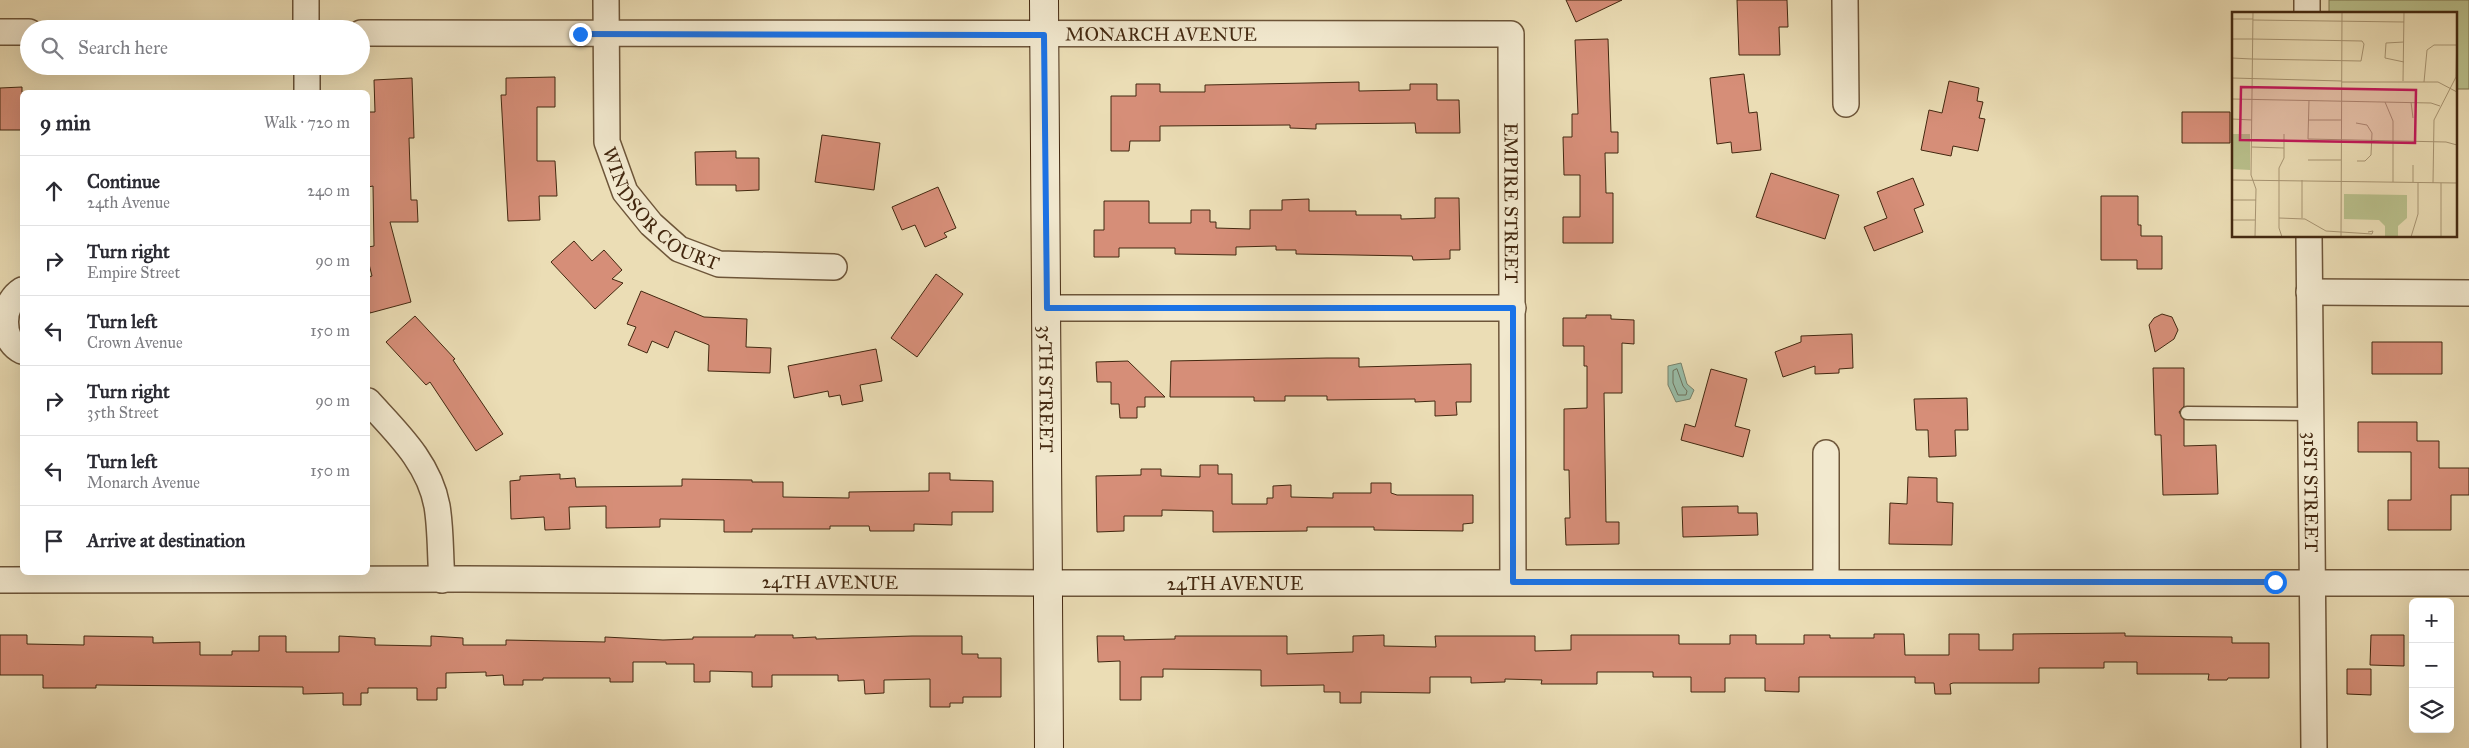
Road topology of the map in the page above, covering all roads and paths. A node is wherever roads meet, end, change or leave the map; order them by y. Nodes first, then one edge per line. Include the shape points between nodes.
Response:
1 (306, 0) edge
2 (606, 0) edge
3 (1044, 0) edge
4 (1845, 0) edge
5 (306, 20) edge
6 (0, 32) edge
7 (20, 32) edge
8 (370, 33) edge
9 (606, 34) junction
10 (1511, 34) joint
11 (1044, 35) junction
12 (307, 75) edge
13 (308, 90) edge
14 (1846, 104) dead end
15 (2309, 238) edge
16 (834, 267) dead end
17 (20, 292) edge
18 (2310, 292) junction
19 (2469, 293) edge
20 (1047, 308) junction
21 (1513, 308) junction
22 (20, 350) edge
23 (370, 402) edge
24 (2187, 413) dead end
25 (2311, 414) junction
26 (1826, 453) dead end
27 (66, 576) edge
28 (0, 580) edge
29 (442, 580) junction
30 (1513, 582) junction
31 (1826, 582) junction
32 (2312, 582) junction
33 (1048, 583) junction
34 (2469, 583) edge
35 (1049, 748) edge
36 (2314, 748) edge

1 - 5 street
2 - 9 street, WINDSOR COURT
3 - 11 street, 35TH STREET
4 - 14 street
6 - 7 street
8 - 9 street, MONARCH AVENUE
9 - 11 street, MONARCH AVENUE
9 - 16 street, WINDSOR COURT via 607,142 625,192 651,224 679,249 720,264
10 - 11 street, MONARCH AVENUE
10 - 21 street, EMPIRE STREET
11 - 20 street, 35TH STREET
12 - 13 street
15 - 18 street, 31ST STREET
17 - 22 street via 6,303 0,324 9,343
18 - 19 street
18 - 25 street, 31ST STREET
20 - 21 street
20 - 33 street, 35TH STREET
21 - 30 street, EMPIRE STREET
23 - 29 street via 411,448 428,478 437,506
24 - 25 lane
25 - 32 street, 31ST STREET
26 - 31 street
27 - 28 street, 24TH AVENUE
27 - 29 street, 24TH AVENUE
29 - 33 street, 24TH AVENUE
30 - 31 street, 24TH AVENUE
30 - 33 street, 24TH AVENUE
31 - 32 street, 24TH AVENUE
32 - 34 street, 24TH AVENUE
32 - 36 street, 31ST STREET
33 - 35 street, 35TH STREET

